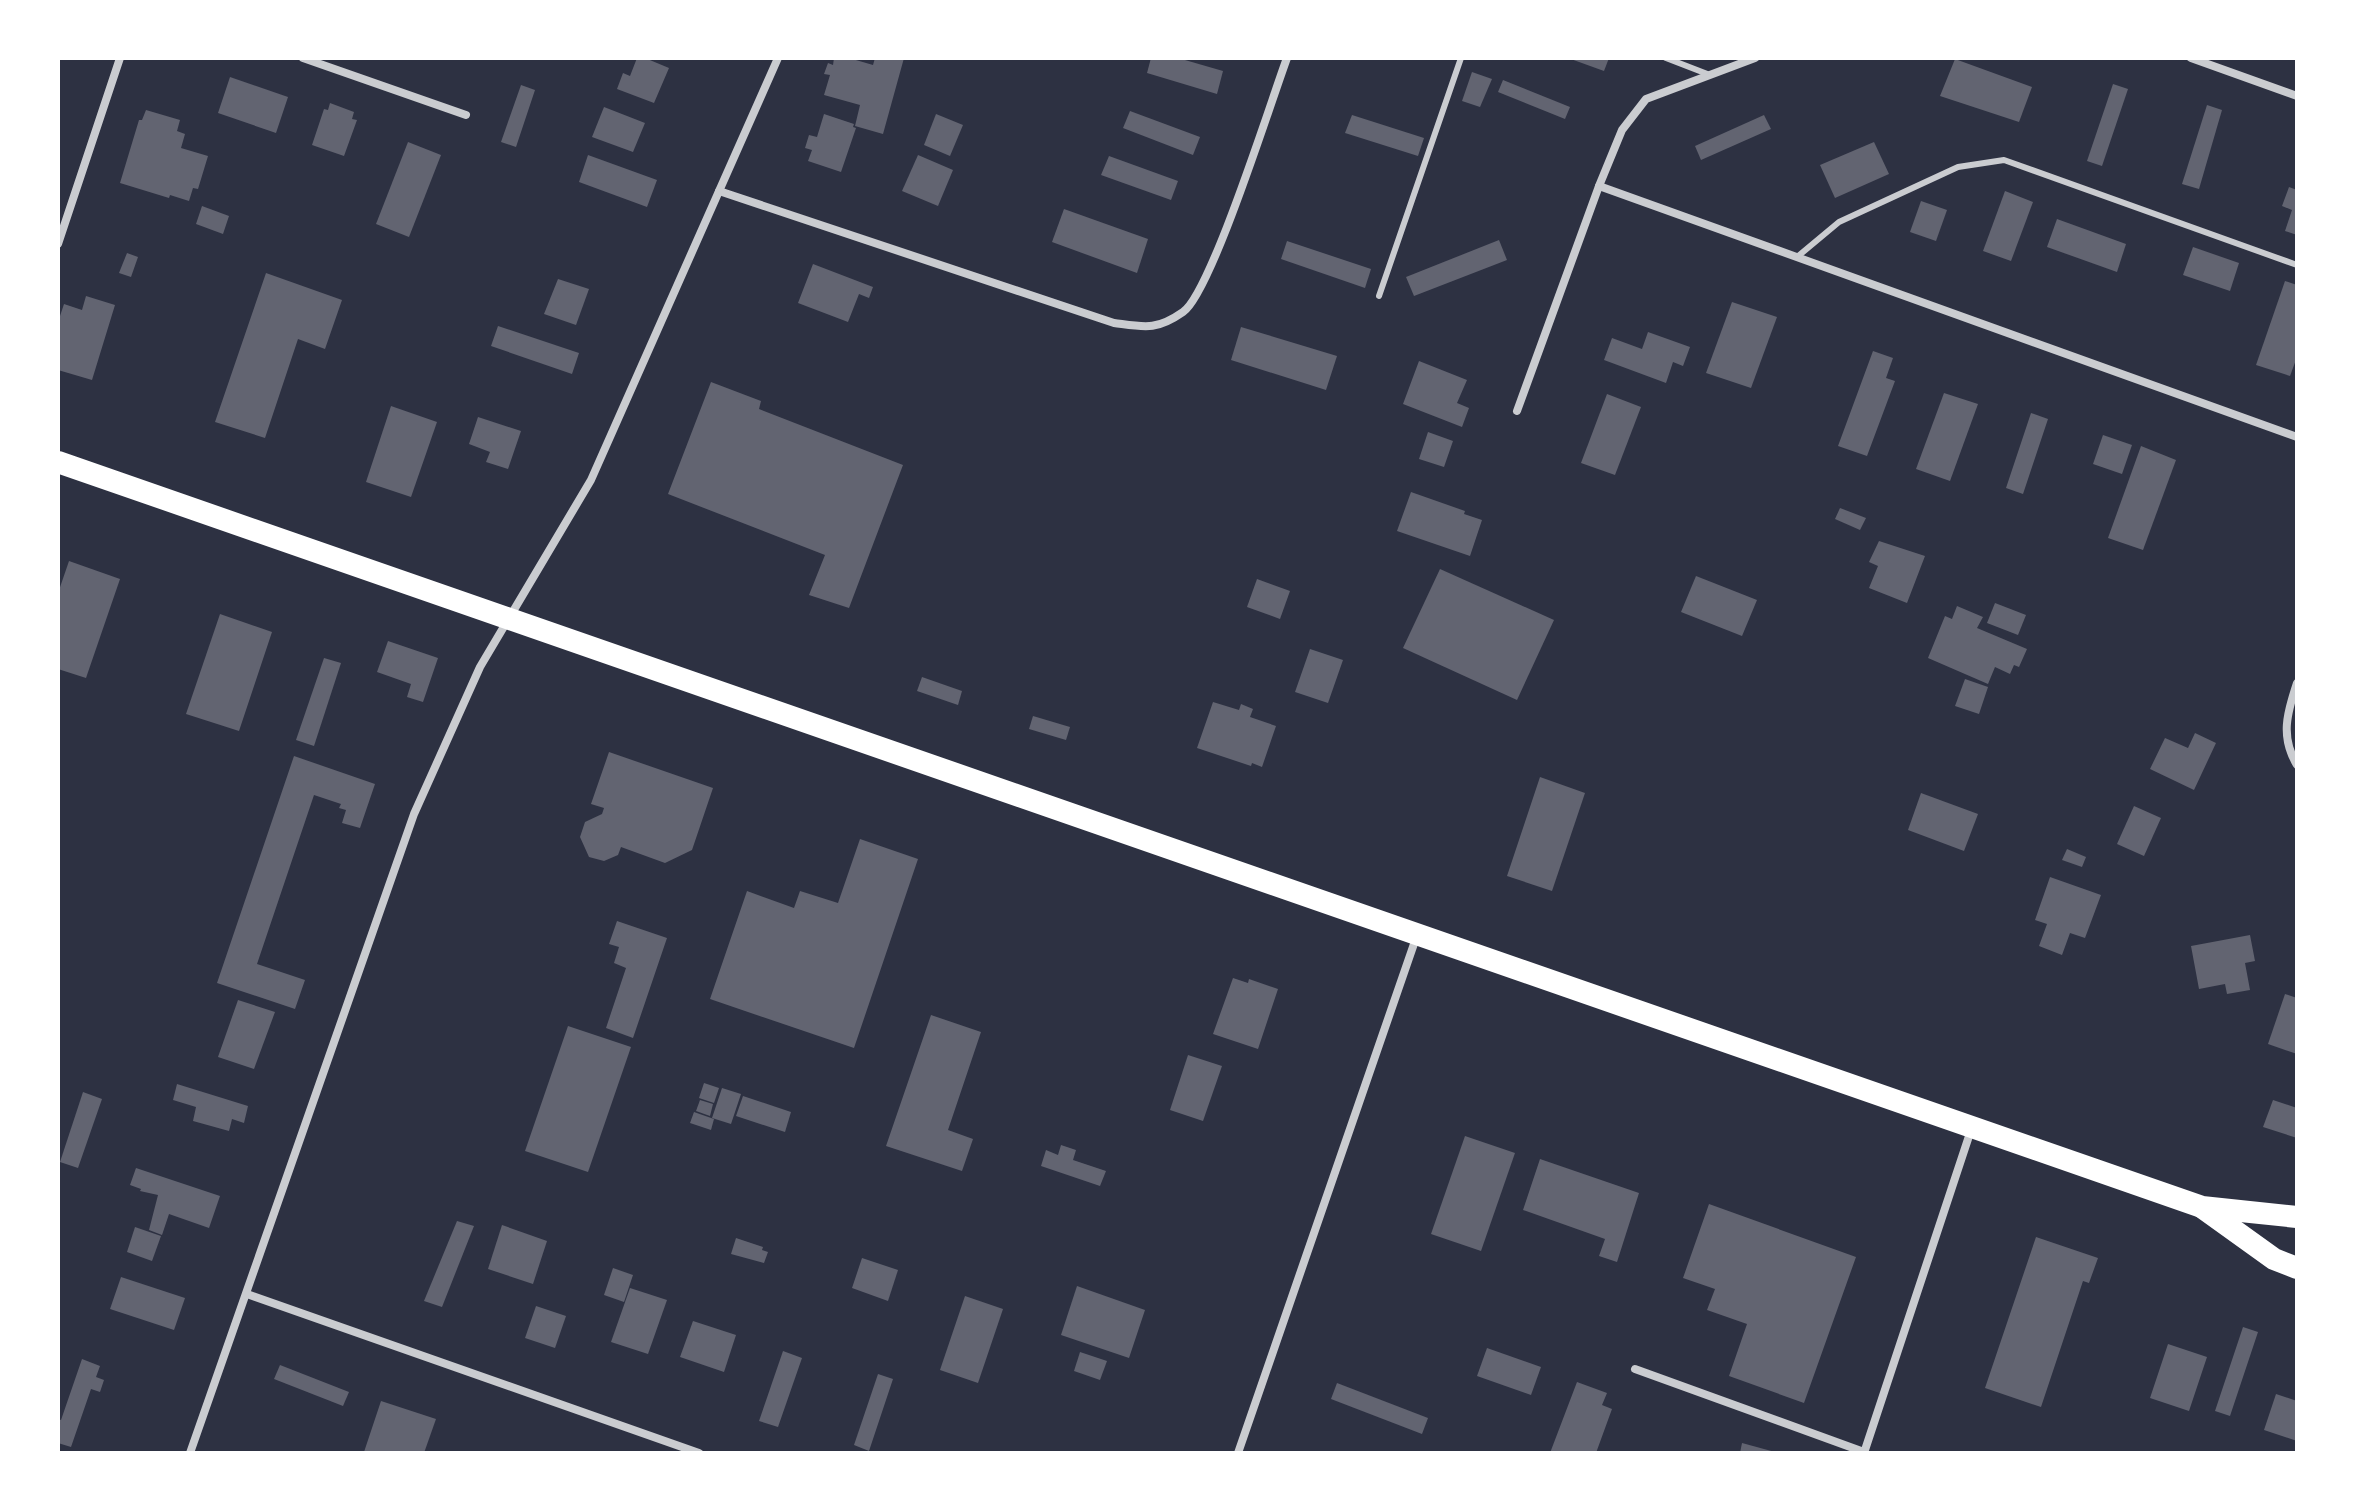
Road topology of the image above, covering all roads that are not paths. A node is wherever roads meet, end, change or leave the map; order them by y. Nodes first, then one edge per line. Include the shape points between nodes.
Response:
1 (120, 58) edge
2 (303, 58) edge
3 (778, 58) edge
4 (1287, 58) edge
5 (1461, 58) edge
6 (1666, 58) edge
7 (1755, 58) edge
8 (2191, 58) edge
9 (1710, 75) junction
10 (2297, 96) edge
11 (466, 115) dead end
12 (1599, 186) junction
13 (719, 191) junction
14 (58, 244) edge
15 (1797, 257) junction
16 (2297, 265) edge
17 (1379, 296) dead end
18 (1517, 411) dead end
19 (2297, 437) edge
20 (58, 462) edge
21 (508, 618) junction
22 (2297, 683) edge
23 (2297, 765) edge
24 (1417, 933) junction
25 (1973, 1126) junction
26 (2202, 1207) junction
27 (2297, 1217) edge
28 (2297, 1268) edge
29 (247, 1294) junction
30 (1635, 1369) dead end
31 (1864, 1452) edge
32 (190, 1453) edge
33 (699, 1453) edge
34 (1238, 1453) edge

1 - 14 street
2 - 11 street
3 - 13 street
4 - 13 street via 1208,276 1186,311 1152,328 1114,323
5 - 17 lane
6 - 9 lane
7 - 9 street
8 - 10 street
9 - 12 street via 1646,99 1622,130
12 - 15 street
12 - 18 street
13 - 21 street via 591,480
15 - 16 lane via 1839,222 1958,167 2004,160
15 - 19 street
20 - 21 highway
21 - 24 highway
21 - 29 street via 480,667 414,814
22 - 23 street via 2286,716 2286,736
24 - 25 highway
24 - 34 street
25 - 26 highway
25 - 31 street
26 - 27 highway
26 - 28 highway via 2274,1259
29 - 32 street
29 - 33 street
30 - 31 street

